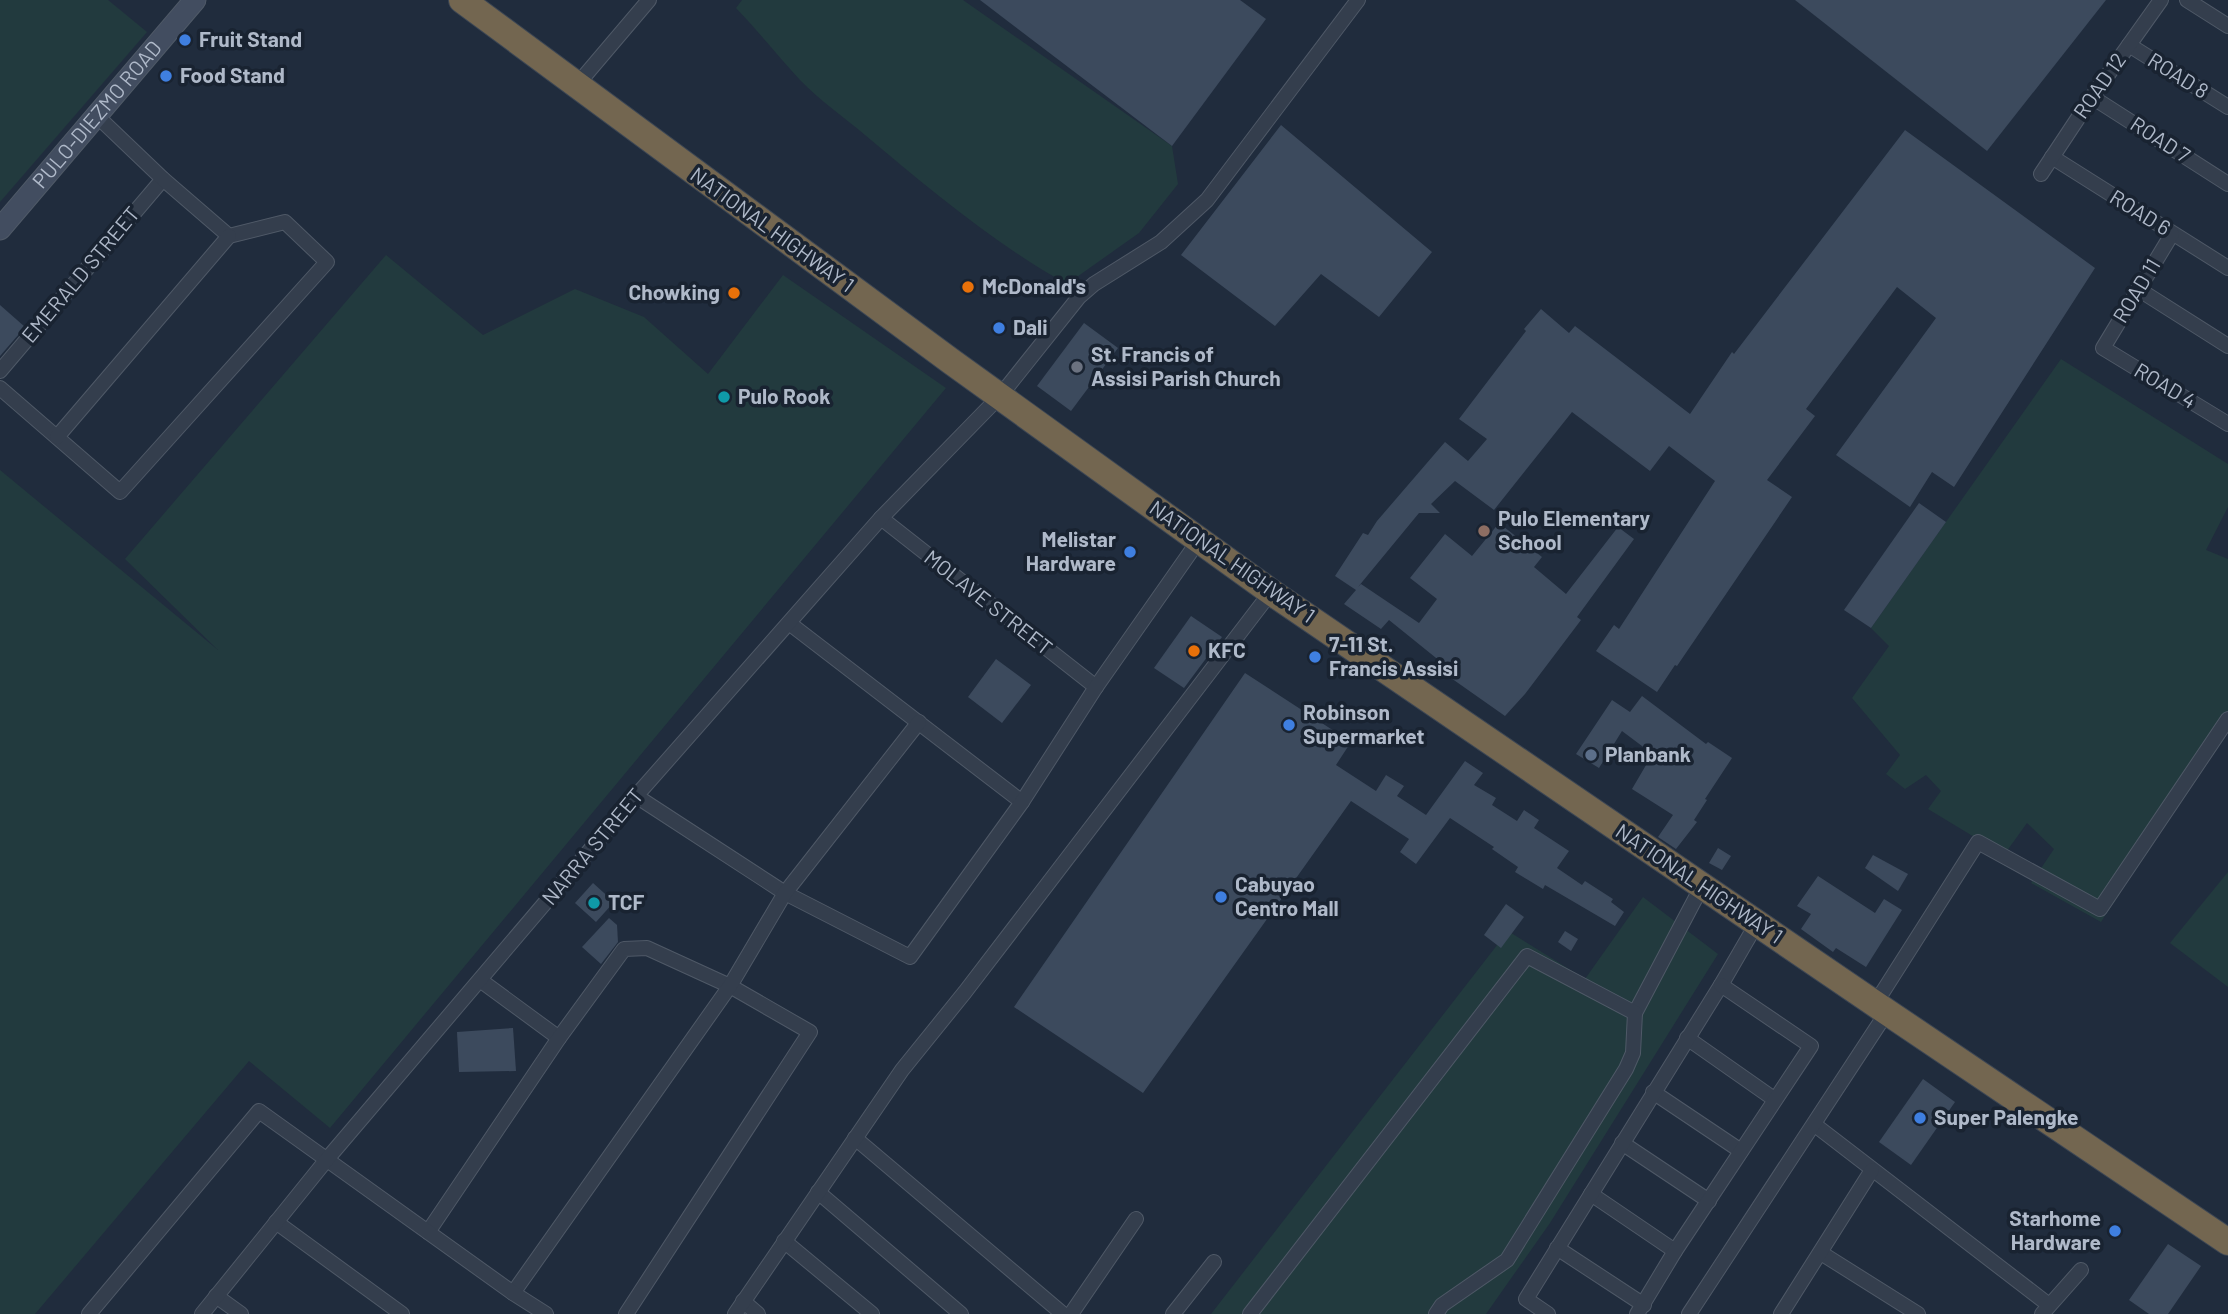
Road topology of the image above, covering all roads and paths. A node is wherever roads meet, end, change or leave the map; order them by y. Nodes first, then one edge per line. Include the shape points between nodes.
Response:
1 (195, 0) edge
2 (462, 0) edge
3 (649, 0) edge
4 (1358, 0) edge
5 (2161, 0) edge
6 (2187, 0) edge
7 (2228, 26) edge
8 (2129, 45) junction
9 (576, 86) junction
10 (2092, 97) junction
11 (2228, 107) edge
12 (97, 116) junction
13 (2052, 157) junction
14 (2041, 174) dead end
15 (163, 179) junction
16 (2228, 184) edge
17 (0, 229) edge
18 (2172, 233) junction
19 (229, 236) junction
20 (2228, 268) edge
21 (2138, 289) junction
22 (2228, 346) edge
23 (2103, 348) joint
24 (0, 371) edge
25 (0, 388) edge
26 (1000, 396) junction
27 (2228, 424) edge
28 (57, 437) junction
29 (881, 518) junction
30 (1199, 540) junction
31 (1271, 592) junction
32 (789, 623) junction
33 (1096, 687) junction
34 (2228, 719) edge
35 (919, 722) junction
36 (636, 796) junction
37 (1022, 802) junction
38 (1702, 886) junction
39 (785, 893) junction
40 (1757, 923) junction
41 (480, 980) junction
42 (1721, 985) junction
43 (730, 986) junction
44 (1881, 1008) junction
45 (1635, 1013) junction
46 (559, 1038) junction
47 (1687, 1038) junction
48 (1653, 1092) junction
49 (1774, 1099) junction
50 (1815, 1125) junction
51 (855, 1138) junction
52 (1622, 1143) junction
53 (1741, 1151) junction
54 (328, 1158) junction
55 (1872, 1170) junction
56 (818, 1192) junction
57 (1591, 1194) junction
58 (1709, 1201) junction
59 (1136, 1219) dead end
60 (276, 1222) junction
61 (428, 1232) junction
62 (784, 1241) junction
63 (2228, 1242) edge
64 (1557, 1248) junction
65 (1675, 1251) junction
66 (1821, 1253) junction
67 (1214, 1262) dead end
68 (2081, 1270) dead end
69 (513, 1293) junction
70 (216, 1296) junction
71 (739, 1308) edge
72 (1640, 1309) edge
73 (2045, 1310) edge
74 (89, 1314) edge
75 (202, 1314) edge
76 (241, 1314) edge
77 (402, 1314) edge
78 (546, 1314) edge
79 (626, 1314) edge
80 (758, 1314) edge
81 (872, 1314) edge
82 (961, 1314) edge
83 (1063, 1314) edge
84 (1071, 1314) edge
85 (1173, 1314) edge
86 (1250, 1314) edge
87 (1436, 1314) edge
88 (1548, 1314) edge
89 (1689, 1314) edge
90 (1781, 1314) edge
91 (1918, 1314) edge

1 - 12 main road, PULO-DIEZMO ROAD
2 - 9 highway, NATIONAL HIGHWAY 1
3 - 9 street
4 - 26 street, NARRA STREET via 1207,200 1161,242 1079,297
5 - 8 street, ROAD 12
6 - 7 street
8 - 10 street, ROAD 12
8 - 11 street, ROAD 8
9 - 26 highway, NATIONAL HIGHWAY 1
10 - 13 street, ROAD 12
10 - 16 street, ROAD 7
12 - 15 street
12 - 17 main road, PULO-DIEZMO ROAD
13 - 14 street, ROAD 12
13 - 18 street, ROAD 6
15 - 19 street
15 - 24 street, EMERALD STREET
18 - 20 street, ROAD 6
18 - 21 street, ROAD 11
19 - 28 street
19 - 28 street via 285,222 327,262 120,492
21 - 22 street
21 - 23 street, ROAD 11
23 - 27 street, ROAD 4
25 - 28 street
26 - 29 street, NARRA STREET
26 - 30 highway, NATIONAL HIGHWAY 1
29 - 32 street, NARRA STREET
29 - 33 street, MOLAVE STREET
30 - 31 highway, NATIONAL HIGHWAY 1
30 - 33 street
31 - 38 highway, NATIONAL HIGHWAY 1
31 - 51 street via 902,1070
32 - 35 street
32 - 36 street, NARRA STREET
33 - 37 street
34 - 44 street via 2100,909 1978,842
35 - 37 street
35 - 39 street
36 - 39 street
36 - 41 street, NARRA STREET
37 - 39 street via 910,957
38 - 40 highway, NATIONAL HIGHWAY 1
38 - 45 street
39 - 43 street
40 - 42 street
40 - 44 highway, NATIONAL HIGHWAY 1
41 - 46 street
41 - 54 street, NARRA STREET
42 - 47 street
42 - 49 street via 1811,1046
43 - 46 street via 647,948 624,949
43 - 69 street
43 - 79 street via 810,1032
44 - 50 street
44 - 63 highway, NATIONAL HIGHWAY 1
45 - 86 street via 1527,956
45 - 87 street via 1633,1053 1626,1069 1507,1260 1442,1305
46 - 61 street
47 - 48 street
47 - 49 street
48 - 52 street
48 - 53 street
49 - 53 street
50 - 55 street
50 - 89 street
51 - 56 street
51 - 83 street
52 - 57 street
52 - 58 street
53 - 58 street
54 - 60 street, NARRA STREET
54 - 61 street
54 - 74 street via 259,1111
55 - 66 street
55 - 73 street
56 - 62 street
56 - 82 street
57 - 64 street
57 - 65 street
58 - 65 street
59 - 84 street
60 - 70 street, NARRA STREET
60 - 77 street
61 - 69 street
62 - 71 street
62 - 81 street
64 - 72 street
64 - 88 street via 1526,1299
65 - 72 street
66 - 90 street
66 - 91 street
67 - 85 street
68 - 73 street
69 - 78 street
70 - 75 street, NARRA STREET
70 - 76 street
71 - 80 street

